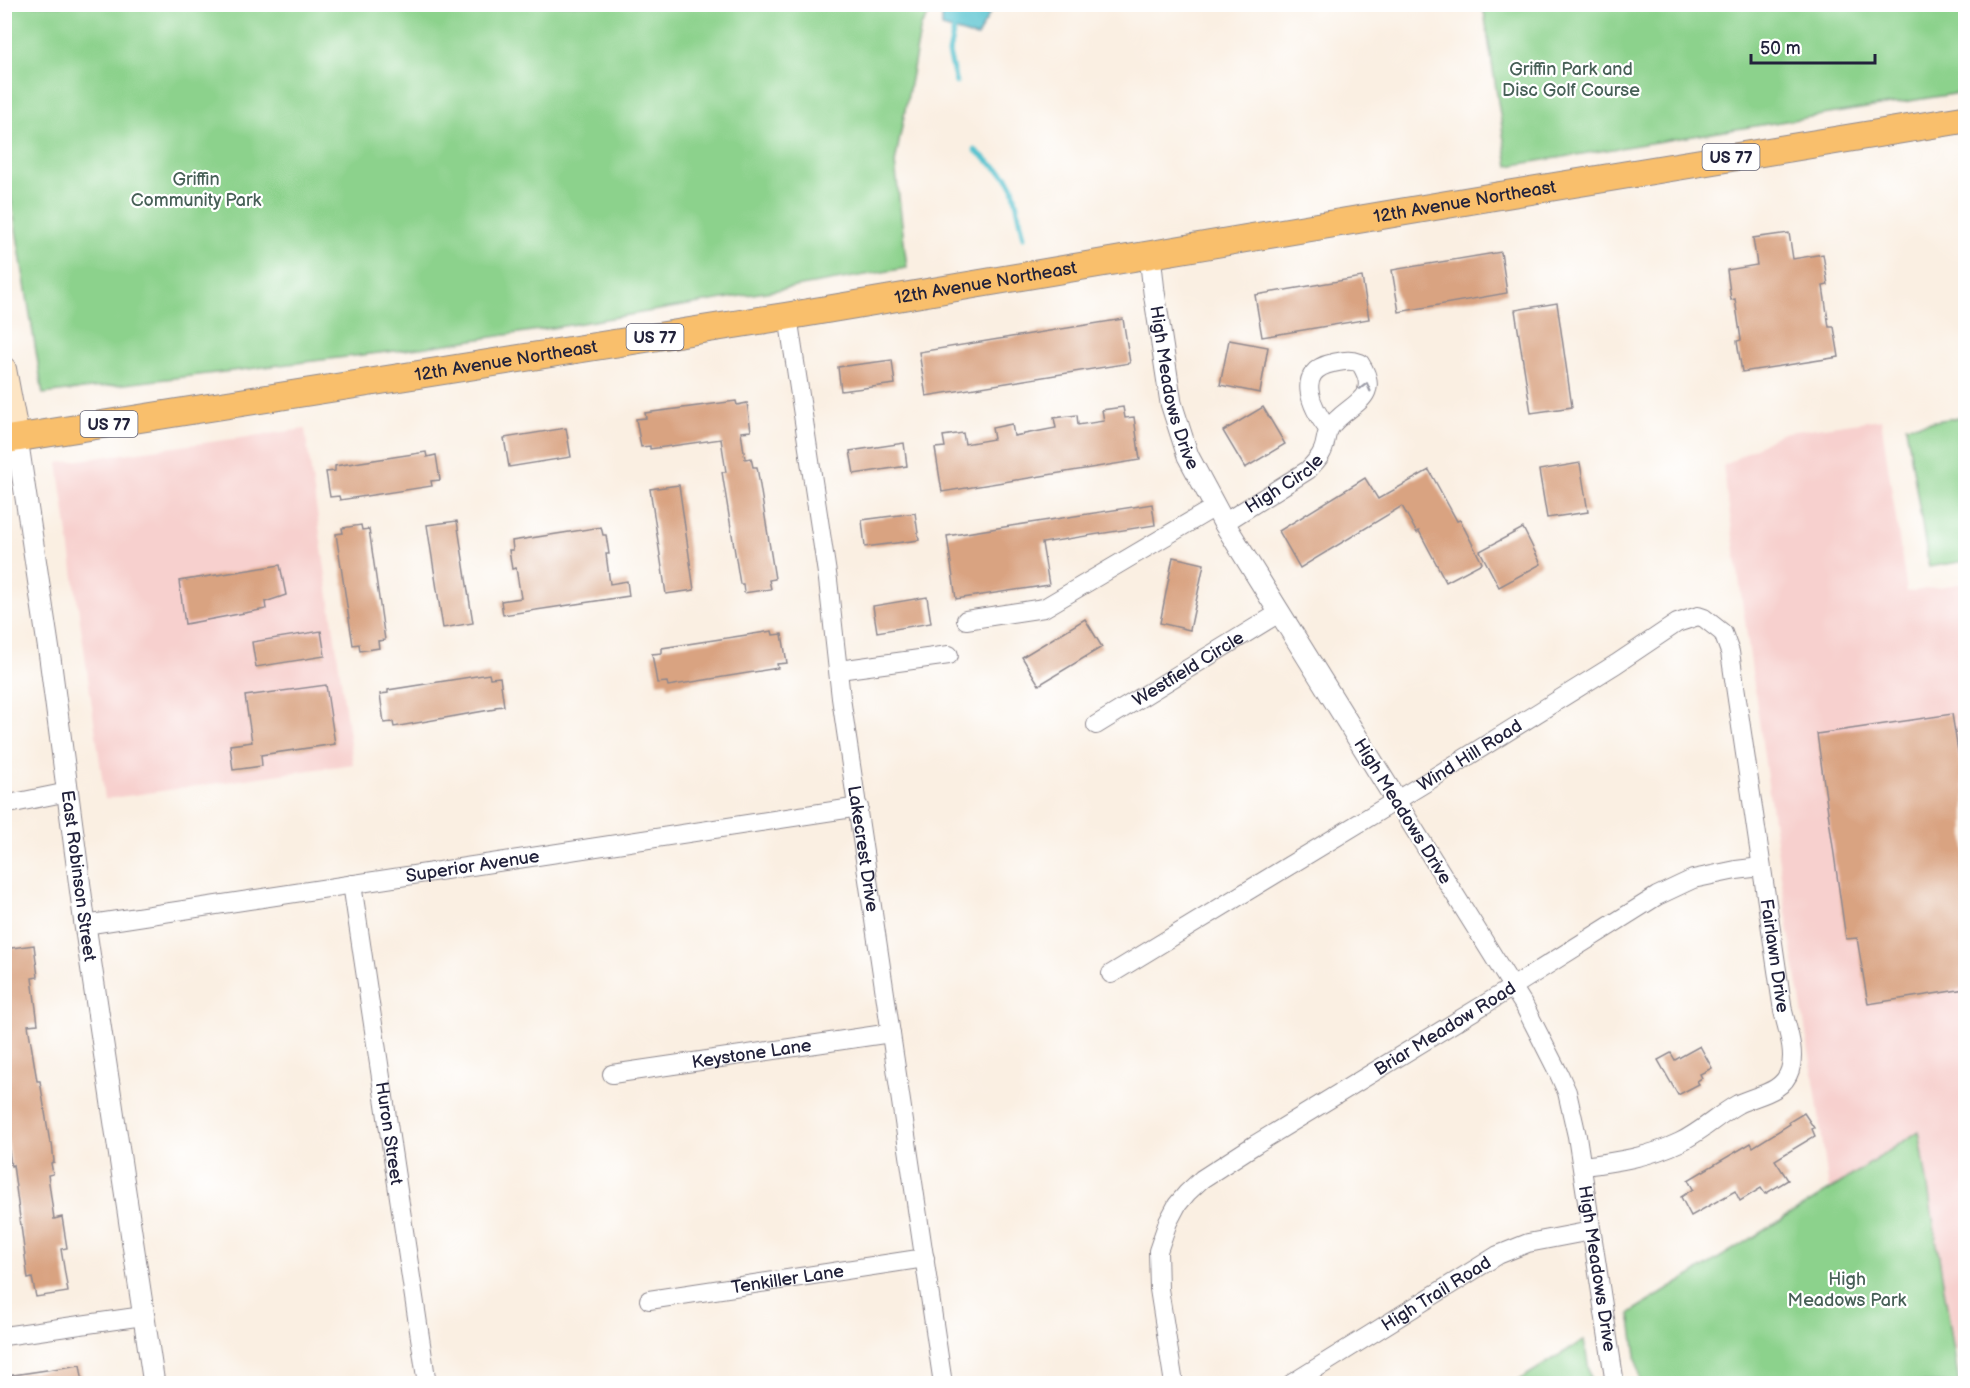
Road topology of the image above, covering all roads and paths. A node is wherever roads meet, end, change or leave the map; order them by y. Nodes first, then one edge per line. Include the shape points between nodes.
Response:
1 (1965, 118) edge
2 (1150, 255) junction
3 (788, 316) junction
4 (4, 369) edge
5 (1329, 430) dead end
6 (11, 439) edge
7 (1219, 515) junction
8 (1280, 613) junction
9 (1704, 618) joint
10 (966, 620) dead end
11 (949, 655) dead end
12 (839, 670) junction
13 (1096, 725) dead end
14 (68, 792) junction
15 (1396, 800) junction
16 (4, 805) edge
17 (859, 807) junction
18 (1761, 867) junction
19 (352, 884) junction
20 (85, 925) junction
21 (1111, 974) dead end
22 (1512, 986) junction
23 (891, 1033) junction
24 (612, 1074) dead end
25 (1582, 1166) junction
26 (1591, 1231) junction
27 (926, 1258) junction
28 (649, 1300) dead end
29 (143, 1316) junction
30 (4, 1336) edge
31 (154, 1383) edge
32 (427, 1383) edge
33 (944, 1383) edge
34 (1174, 1383) edge
35 (1291, 1383) edge
36 (1615, 1383) edge

1 - 2 main road, 12th Avenue Northeast / US 77
2 - 3 main road, 12th Avenue Northeast / US 77
2 - 7 street, High Meadows Drive via 1171,403 1188,456
3 - 6 main road, 12th Avenue Northeast / US 77
3 - 12 street, Lakecrest Drive
4 - 6 main road, East Robinson Street
5 - 7 street, High Circle via 1322,451 1308,470
6 - 14 street, East Robinson Street via 50,658
7 - 8 street, High Meadows Drive
7 - 10 street, High Circle via 1044,608
8 - 13 street, Westfield Circle
8 - 15 street, High Meadows Drive
9 - 15 street, Wind Hill Road via 1689,618 1671,627
9 - 18 street, Fairlawn Drive via 1723,633 1730,652
11 - 12 street
12 - 17 street, Lakecrest Drive
14 - 16 street
14 - 20 street, East Robinson Street
15 - 21 street, Wind Hill Road
15 - 22 street, High Meadows Drive
17 - 19 street, Superior Avenue
17 - 23 street, Lakecrest Drive
18 - 22 street, Briar Meadow Road via 1709,875 1677,885
18 - 25 street, Fairlawn Drive via 1792,1059 1786,1078 1771,1092 1739,1104 1682,1141 1642,1156
19 - 20 street, Superior Avenue
19 - 32 street, Huron Street
20 - 29 street, East Robinson Street
22 - 25 street, High Meadows Drive via 1567,1092
22 - 34 street, Briar Meadow Road via 1187,1192 1160,1241 1157,1268
23 - 24 street, Keystone Lane
23 - 27 street, Lakecrest Drive
25 - 26 street, High Meadows Drive
26 - 35 street, High Trail Road via 1528,1243 1498,1255
26 - 36 street, High Meadows Drive
27 - 28 street, Tenkiller Lane
27 - 33 street, Lakecrest Drive
29 - 30 street
29 - 31 street, East Robinson Street

